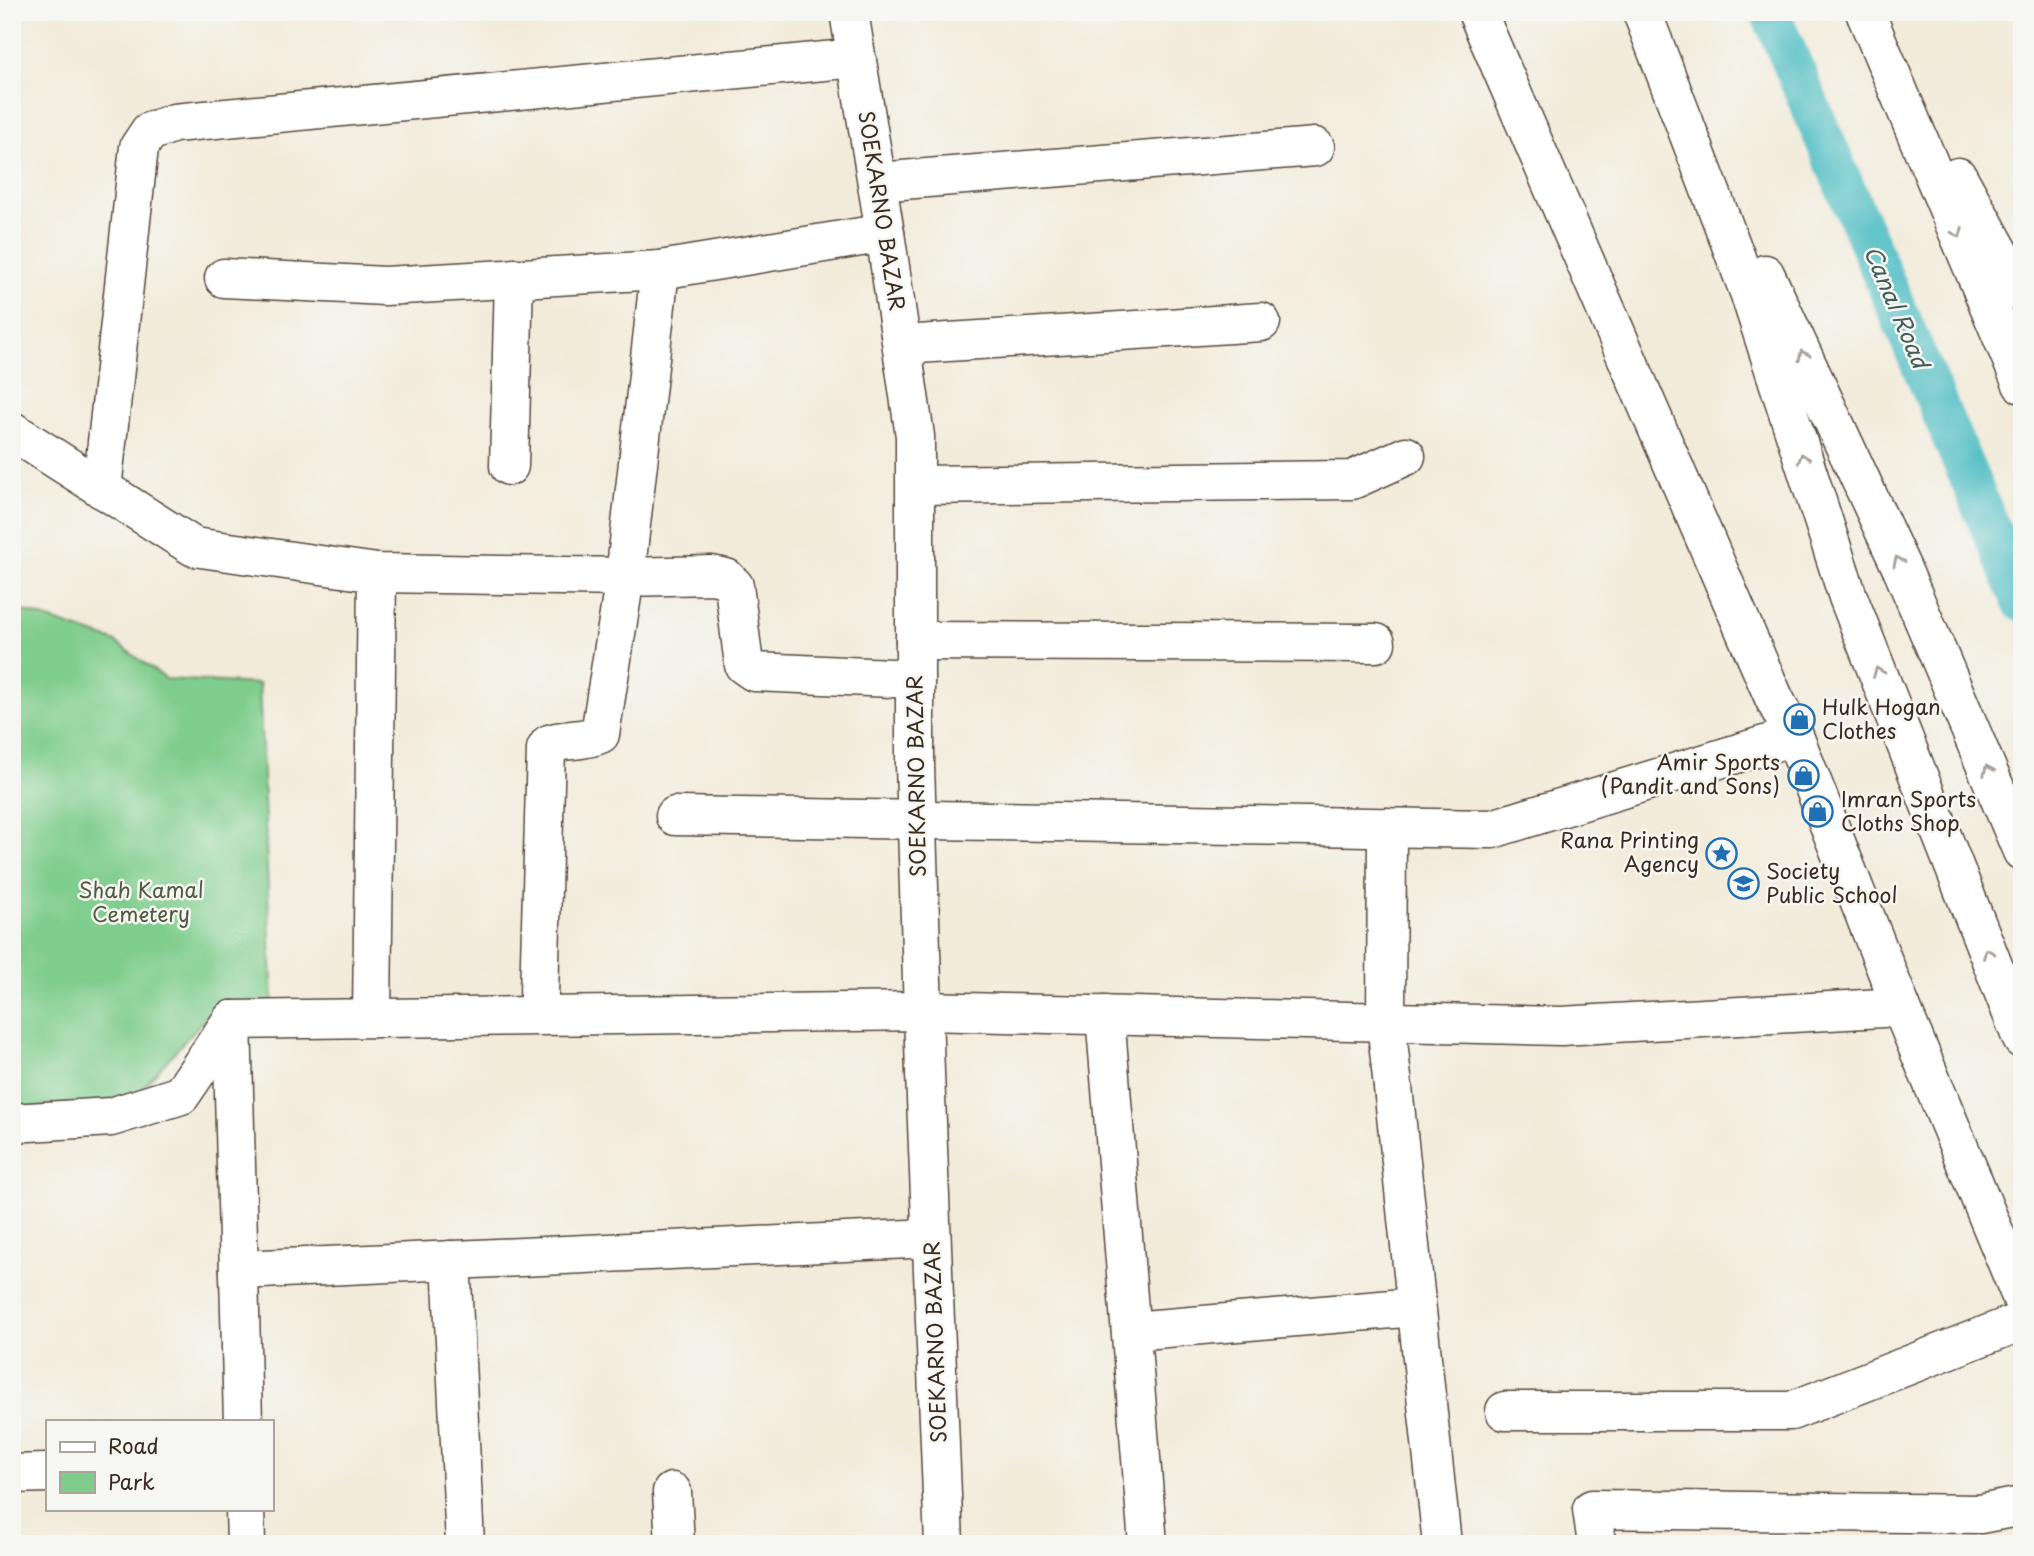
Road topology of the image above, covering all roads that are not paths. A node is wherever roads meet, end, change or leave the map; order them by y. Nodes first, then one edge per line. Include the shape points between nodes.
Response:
1 (849, 12) edge
2 (1477, 12) edge
3 (1643, 12) edge
4 (1866, 12) edge
5 (856, 58) junction
6 (1315, 147) dead end
7 (877, 182) junction
8 (886, 233) junction
9 (660, 270) junction
10 (224, 278) dead end
11 (514, 278) junction
12 (2022, 293) edge
13 (1261, 323) dead end
14 (902, 345) junction
15 (2022, 384) edge
16 (12, 431) edge
17 (1406, 456) dead end
18 (509, 466) dead end
19 (916, 485) junction
20 (102, 489) junction
21 (377, 573) junction
22 (625, 577) junction
23 (915, 641) junction
24 (1376, 643) dead end
25 (915, 679) junction
26 (1794, 736) junction
27 (675, 816) dead end
28 (917, 819) junction
29 (1387, 827) junction
30 (2022, 851) edge
31 (539, 996) dead end
32 (1900, 1007) junction
33 (923, 1011) junction
34 (1105, 1015) junction
35 (372, 1018) junction
36 (232, 1020) junction
37 (1386, 1022) junction
38 (2022, 1039) edge
39 (12, 1123) edge
40 (931, 1238) junction
41 (451, 1260) junction
42 (239, 1270) junction
43 (2022, 1299) edge
44 (1416, 1307) junction
45 (2022, 1321) edge
46 (1131, 1331) junction
47 (1505, 1411) dead end
48 (243, 1420) edge
49 (46, 1473) edge
50 (12, 1474) edge
51 (672, 1492) dead end
52 (2022, 1506) edge
53 (245, 1510) edge
54 (246, 1544) edge
55 (465, 1544) edge
56 (675, 1544) edge
57 (944, 1544) edge
58 (1148, 1544) edge
59 (1442, 1544) edge
60 (1597, 1544) edge

1 - 5 main road, SOEKARNO BAZAR
2 - 26 main road
30 -> 3 main road via 1902,569
38 -> 3 main road via 1848,597 1749,292
4 - 12 main road
4 -> 15 main road
5 - 7 main road, SOEKARNO BAZAR
5 - 20 main road via 174,123 149,132 139,147
6 - 7 main road
7 - 8 main road, SOEKARNO BAZAR
8 - 9 main road
8 - 14 main road, SOEKARNO BAZAR
9 - 11 main road
9 - 22 main road
10 - 11 main road via 385,286
11 - 18 main road
13 - 14 main road
14 - 19 main road, SOEKARNO BAZAR via 915,436
16 - 20 main road
17 - 19 main road via 1352,480
19 - 23 main road, SOEKARNO BAZAR
20 - 21 main road via 194,547
21 - 22 main road
21 - 35 main road
22 - 25 main road via 726,578 734,586 744,665 754,672
22 - 31 main road via 600,734 556,741 546,749
23 - 24 main road
23 - 25 main road, SOEKARNO BAZAR
25 - 28 main road, SOEKARNO BAZAR
26 - 29 main road via 1492,829
26 - 32 main road
27 - 28 main road
28 - 29 main road
28 - 33 main road, SOEKARNO BAZAR
29 - 37 main road
32 - 37 main road via 1561,1026
32 - 43 main road
33 - 34 main road
33 - 35 main road
33 - 40 main road, SOEKARNO BAZAR
34 - 37 main road
34 - 46 main road
35 - 36 main road
36 - 39 main road via 181,1095 111,1117
36 - 42 main road
37 - 44 main road
40 - 41 main road
40 - 57 main road, SOEKARNO BAZAR
41 - 42 main road
41 - 55 main road
42 - 48 main road
44 - 46 main road
44 - 59 main road
45 - 47 main road via 1791,1411
46 - 58 main road
49 - 50 main road
51 - 56 main road
52 - 60 main road via 1980,1514 1592,1509
53 - 54 main road

